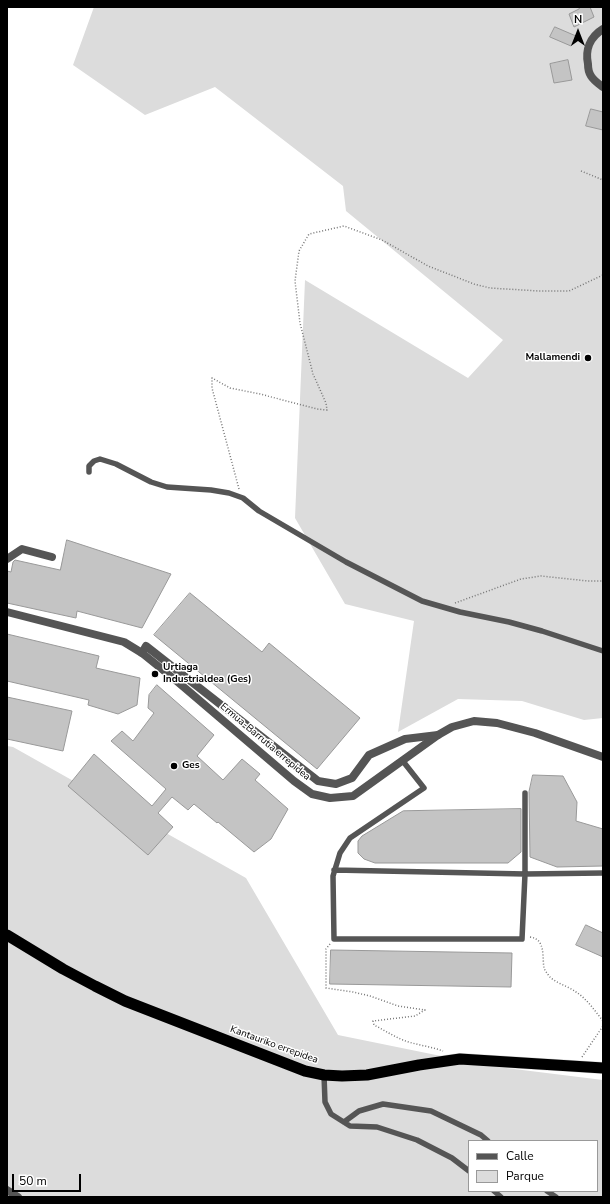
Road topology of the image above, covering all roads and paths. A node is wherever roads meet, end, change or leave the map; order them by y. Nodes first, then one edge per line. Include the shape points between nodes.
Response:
1 (603, 29) edge
2 (603, 87) edge
3 (581, 171) dead end
4 (603, 180) edge
5 (603, 275) edge
6 (89, 472) dead end
7 (243, 498) junction
8 (52, 557) dead end
9 (7, 560) edge
10 (603, 581) edge
11 (443, 607) junction
12 (7, 612) edge
13 (603, 651) edge
14 (142, 653) junction
15 (438, 735) junction
16 (603, 757) edge
17 (402, 760) junction
18 (525, 793) dead end
19 (334, 870) junction
20 (603, 873) edge
21 (525, 874) junction
22 (7, 935) edge
23 (522, 937) junction
24 (334, 939) junction
25 (603, 1021) edge
26 (603, 1026) edge
27 (460, 1059) junction
28 (577, 1066) junction
29 (603, 1068) edge
30 (324, 1075) junction
31 (344, 1122) junction
32 (487, 1140) edge
33 (468, 1171) edge
34 (7, 1190) edge
35 (18, 1197) edge

1 - 2 street via 591,40 586,58 591,76
3 - 4 path
5 - 7 path via 569,291 490,288 428,266 382,240 344,226 309,234 299,250 295,281 300,323 313,374 327,410 230,388 212,378 212,388 237,485
6 - 7 lane via 89,466 100,459 167,487 211,490
7 - 11 lane via 259,511 346,562 417,598
8 - 9 street via 22,549
10 - 11 path via 541,576 521,579
11 - 13 lane via 542,631
12 - 14 street, Ermua-Barrutia errepidea via 124,642
14 - 15 street via 146,646 318,781 336,784 352,778 369,755 405,739
14 - 17 street, Ermua-Barrutia errepidea via 312,794 330,798 352,796
15 - 16 street, Ermua-Barrutia errepidea via 452,727 474,721 497,723 535,733
15 - 17 street, Ermua-Barrutia errepidea
17 - 19 lane via 424,788 350,838 340,853
18 - 21 lane
19 - 21 lane
19 - 24 lane
20 - 21 lane
21 - 23 lane
22 - 30 highway, Kantauriko errepidea via 63,969 125,1001 305,1071
23 - 24 lane
23 - 25 path via 533,937 539,942 543,950 544,969 550,978 584,998
24 - 27 path via 326,949 326,988 425,1010 415,1016 374,1021 374,1025 403,1040 436,1048
26 - 28 path
27 - 28 highway, Kantauriko errepidea
27 - 30 highway, Kantauriko errepidea via 367,1075
28 - 29 highway, Kantauriko errepidea
30 - 31 lane via 325,1102 331,1114
31 - 32 lane via 359,1112 383,1104 431,1111
31 - 33 lane via 350,1126 377,1127 417,1140 452,1158
34 - 35 street

